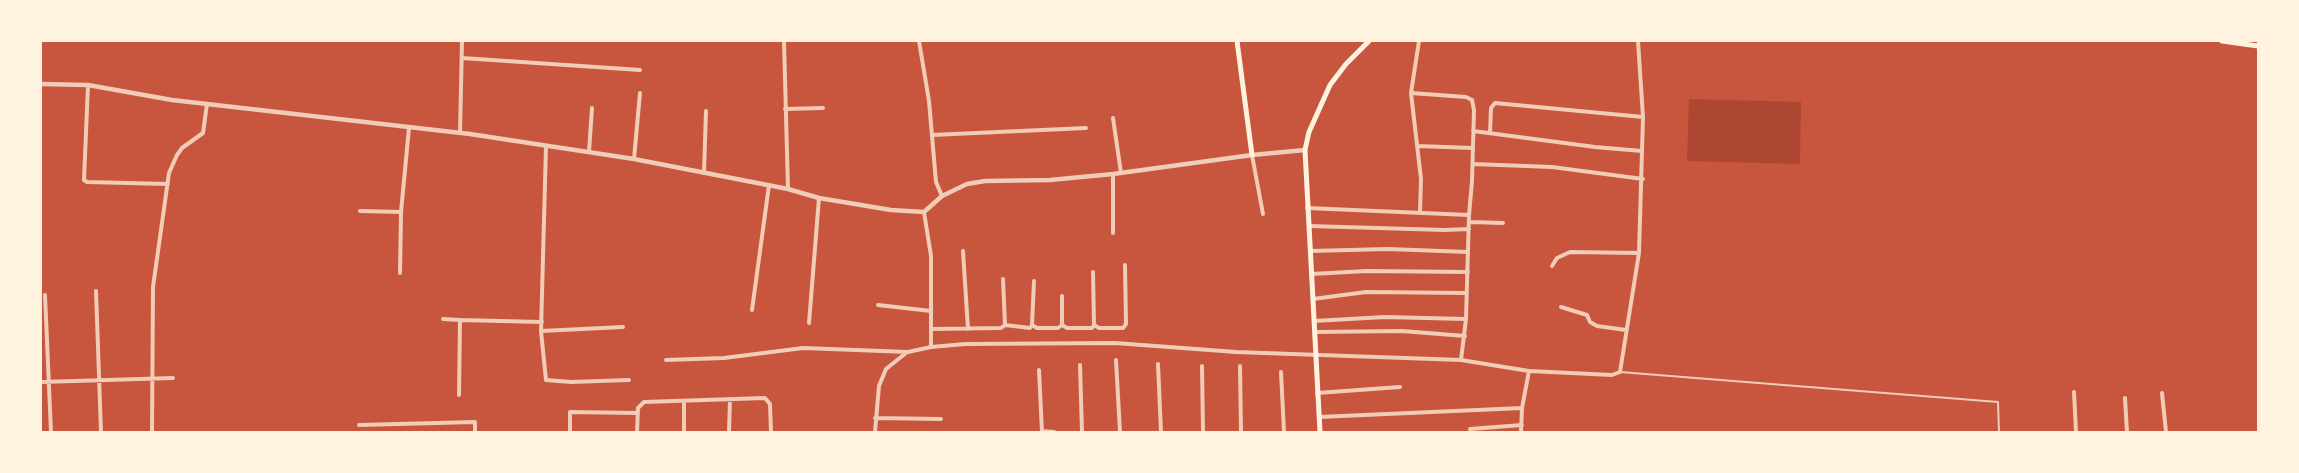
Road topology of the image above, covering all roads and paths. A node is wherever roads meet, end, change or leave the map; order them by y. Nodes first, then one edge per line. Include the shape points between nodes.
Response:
1 (462, 41) edge
2 (784, 41) edge
3 (920, 41) edge
4 (1237, 41) edge
5 (1369, 41) edge
6 (1419, 41) edge
7 (1638, 41) edge
8 (2222, 41) edge
9 (2258, 46) edge
10 (462, 58) junction
11 (640, 70) dead end
12 (41, 84) edge
13 (88, 85) junction
14 (640, 93) dead end
15 (1411, 93) junction
16 (207, 104) junction
17 (592, 108) dead end
18 (823, 108) dead end
19 (785, 109) junction
20 (706, 111) dead end
21 (1643, 117) junction
22 (1113, 118) dead end
23 (409, 128) junction
24 (1086, 128) dead end
25 (1473, 131) junction
26 (1490, 132) junction
27 (460, 133) junction
28 (932, 134) junction
29 (546, 146) junction
30 (1418, 146) junction
31 (1472, 148) junction
32 (1305, 150) junction
33 (1642, 151) junction
34 (589, 152) junction
35 (1252, 155) junction
36 (634, 159) junction
37 (1473, 164) junction
38 (704, 172) junction
39 (1121, 173) junction
40 (1113, 174) junction
41 (1643, 179) junction
42 (168, 184) junction
43 (769, 185) junction
44 (788, 189) junction
45 (942, 196) junction
46 (819, 198) junction
47 (1308, 208) junction
48 (360, 211) dead end
49 (401, 212) junction
50 (924, 212) junction
51 (1420, 212) junction
52 (1263, 214) dead end
53 (1469, 215) junction
54 (1469, 222) junction
55 (1503, 223) dead end
56 (1308, 226) junction
57 (1469, 229) junction
58 (1113, 233) dead end
59 (963, 251) dead end
60 (1310, 251) junction
61 (1468, 252) junction
62 (1639, 253) junction
63 (1125, 265) dead end
64 (1552, 266) dead end
65 (1093, 272) dead end
66 (1468, 272) junction
67 (400, 273) dead end
68 (1311, 274) junction
69 (1003, 279) dead end
70 (1034, 281) dead end
71 (96, 291) dead end
72 (1468, 293) junction
73 (45, 295) dead end
74 (1062, 296) dead end
75 (1313, 299) junction
76 (878, 305) dead end
77 (1561, 307) dead end
78 (752, 310) dead end
79 (931, 311) junction
80 (443, 319) dead end
81 (1466, 319) junction
82 (460, 320) junction
83 (1314, 321) junction
84 (542, 322) junction
85 (809, 323) dead end
86 (1005, 325) junction
87 (1032, 325) junction
88 (1062, 325) junction
89 (1094, 325) junction
90 (623, 327) dead end
91 (931, 329) junction
92 (968, 329) junction
93 (1626, 330) junction
94 (542, 331) junction
95 (1315, 332) junction
96 (1465, 336) junction
97 (931, 347) junction
98 (908, 352) junction
99 (1316, 353) junction
100 (666, 360) dead end
101 (1116, 360) dead end
102 (1462, 360) junction
103 (1158, 364) dead end
104 (1080, 365) dead end
105 (1202, 366) dead end
106 (1240, 366) dead end
107 (1039, 370) dead end
108 (1529, 371) junction
109 (1281, 372) dead end
110 (1620, 372) junction
111 (173, 378) dead end
112 (152, 379) junction
113 (98, 380) junction
114 (630, 380) dead end
115 (41, 382) edge
116 (50, 382) junction
117 (1400, 387) dead end
118 (2074, 392) dead end
119 (1317, 393) junction
120 (2162, 393) dead end
121 (459, 395) dead end
122 (2125, 398) dead end
123 (730, 399) junction
124 (684, 401) junction
125 (1522, 408) junction
126 (637, 413) junction
127 (1319, 416) junction
128 (876, 418) junction
129 (941, 419) dead end
130 (359, 425) dead end
131 (1522, 425) junction
132 (1470, 429) dead end
133 (1042, 431) edge
134 (51, 432) edge
135 (101, 432) edge
136 (152, 432) edge
137 (475, 432) edge
138 (570, 432) edge
139 (637, 432) edge
140 (684, 432) edge
141 (729, 432) edge
142 (771, 432) edge
143 (875, 432) edge
144 (1054, 432) edge
145 (1082, 432) edge
146 (1120, 432) edge
147 (1161, 432) edge
148 (1203, 432) edge
149 (1241, 432) edge
150 (1284, 432) edge
151 (1320, 432) edge
152 (1521, 432) edge
153 (1998, 432) edge
154 (2076, 432) edge
155 (2127, 432) edge
156 (2166, 432) edge

1 - 10 street
2 - 19 street
3 - 28 street
4 - 35 main road
5 - 32 main road via 1330,85 1309,132
6 - 15 street
7 - 21 street
8 - 9 main road
10 - 11 street
10 - 27 street
12 - 13 street
13 - 16 street
13 - 42 street via 84,180
14 - 36 street
15 - 25 street via 1472,100
15 - 30 street
16 - 23 street
16 - 42 street via 202,133 177,155
17 - 34 street
18 - 19 street
19 - 44 street
20 - 38 street
21 - 26 street via 1495,103
21 - 33 street
22 - 39 street
23 - 27 street
23 - 49 street
24 - 28 street
25 - 26 street
25 - 31 street
26 - 33 street
27 - 29 street
28 - 45 street via 936,182
29 - 34 street
29 - 84 street
30 - 31 street
30 - 51 street
31 - 37 street
32 - 35 street
32 - 47 main road
33 - 41 street
34 - 36 street
35 - 39 street
35 - 52 street
36 - 38 street
37 - 41 street via 1552,167
37 - 53 street
38 - 43 street
39 - 40 street
40 - 45 street via 1050,180 985,180
40 - 58 street
41 - 62 street
42 - 112 street via 153,288
43 - 44 street
43 - 78 street
44 - 46 street
45 - 50 street
46 - 50 street
46 - 85 street
47 - 51 street
47 - 56 main road
48 - 49 street
49 - 67 street
50 - 79 street via 931,256
51 - 53 street
53 - 54 street
54 - 55 street
54 - 57 street
56 - 57 street
56 - 60 main road
57 - 61 street
59 - 92 street
60 - 61 street
60 - 68 main road
61 - 66 street
62 - 64 street via 1570,252 1557,258
62 - 93 street
63 - 89 street via 1126,326 1098,328
65 - 89 street
66 - 68 street
66 - 72 street
68 - 75 main road
69 - 86 street
70 - 87 street
71 - 113 street
72 - 75 street via 1366,292
72 - 81 street
73 - 116 street
74 - 88 street
75 - 83 main road
76 - 79 street
77 - 93 street via 1587,315 1597,326
79 - 91 street
80 - 82 street
81 - 83 street via 1385,317
81 - 96 street
82 - 84 street
82 - 121 street
83 - 95 main road
84 - 94 street
86 - 87 street via 1030,328
86 - 92 street via 1001,328
87 - 88 street via 1036,328 1058,328
88 - 89 street via 1067,328 1092,328
90 - 94 street
91 - 92 street
91 - 97 street
93 - 110 street
94 - 114 street via 546,380
95 - 96 street via 1402,331
95 - 99 main road
96 - 102 street
97 - 98 street
97 - 99 street via 1115,343 1236,352
98 - 100 street via 802,348 724,358
98 - 128 street via 886,369 879,386
99 - 102 street
99 - 119 main road
101 - 146 street
102 - 108 street
103 - 147 street
104 - 145 street
105 - 148 street
106 - 149 street
107 - 133 street
108 - 110 street via 1612,375
108 - 125 street
109 - 150 street
110 - 153 lane via 1998,402
111 - 112 street
112 - 113 street
112 - 136 street
113 - 116 street
113 - 135 street
115 - 116 street
116 - 134 street
117 - 119 street
118 - 154 street
119 - 127 main road
120 - 156 street
122 - 155 street
123 - 124 street
123 - 141 street
123 - 142 street via 768,400
124 - 126 street via 644,402
124 - 140 street
125 - 127 street
125 - 131 street
126 - 138 street via 570,412
126 - 139 street
127 - 151 main road
128 - 129 street
128 - 143 street
130 - 137 street via 475,422
131 - 132 street
131 - 152 street
133 - 144 street

